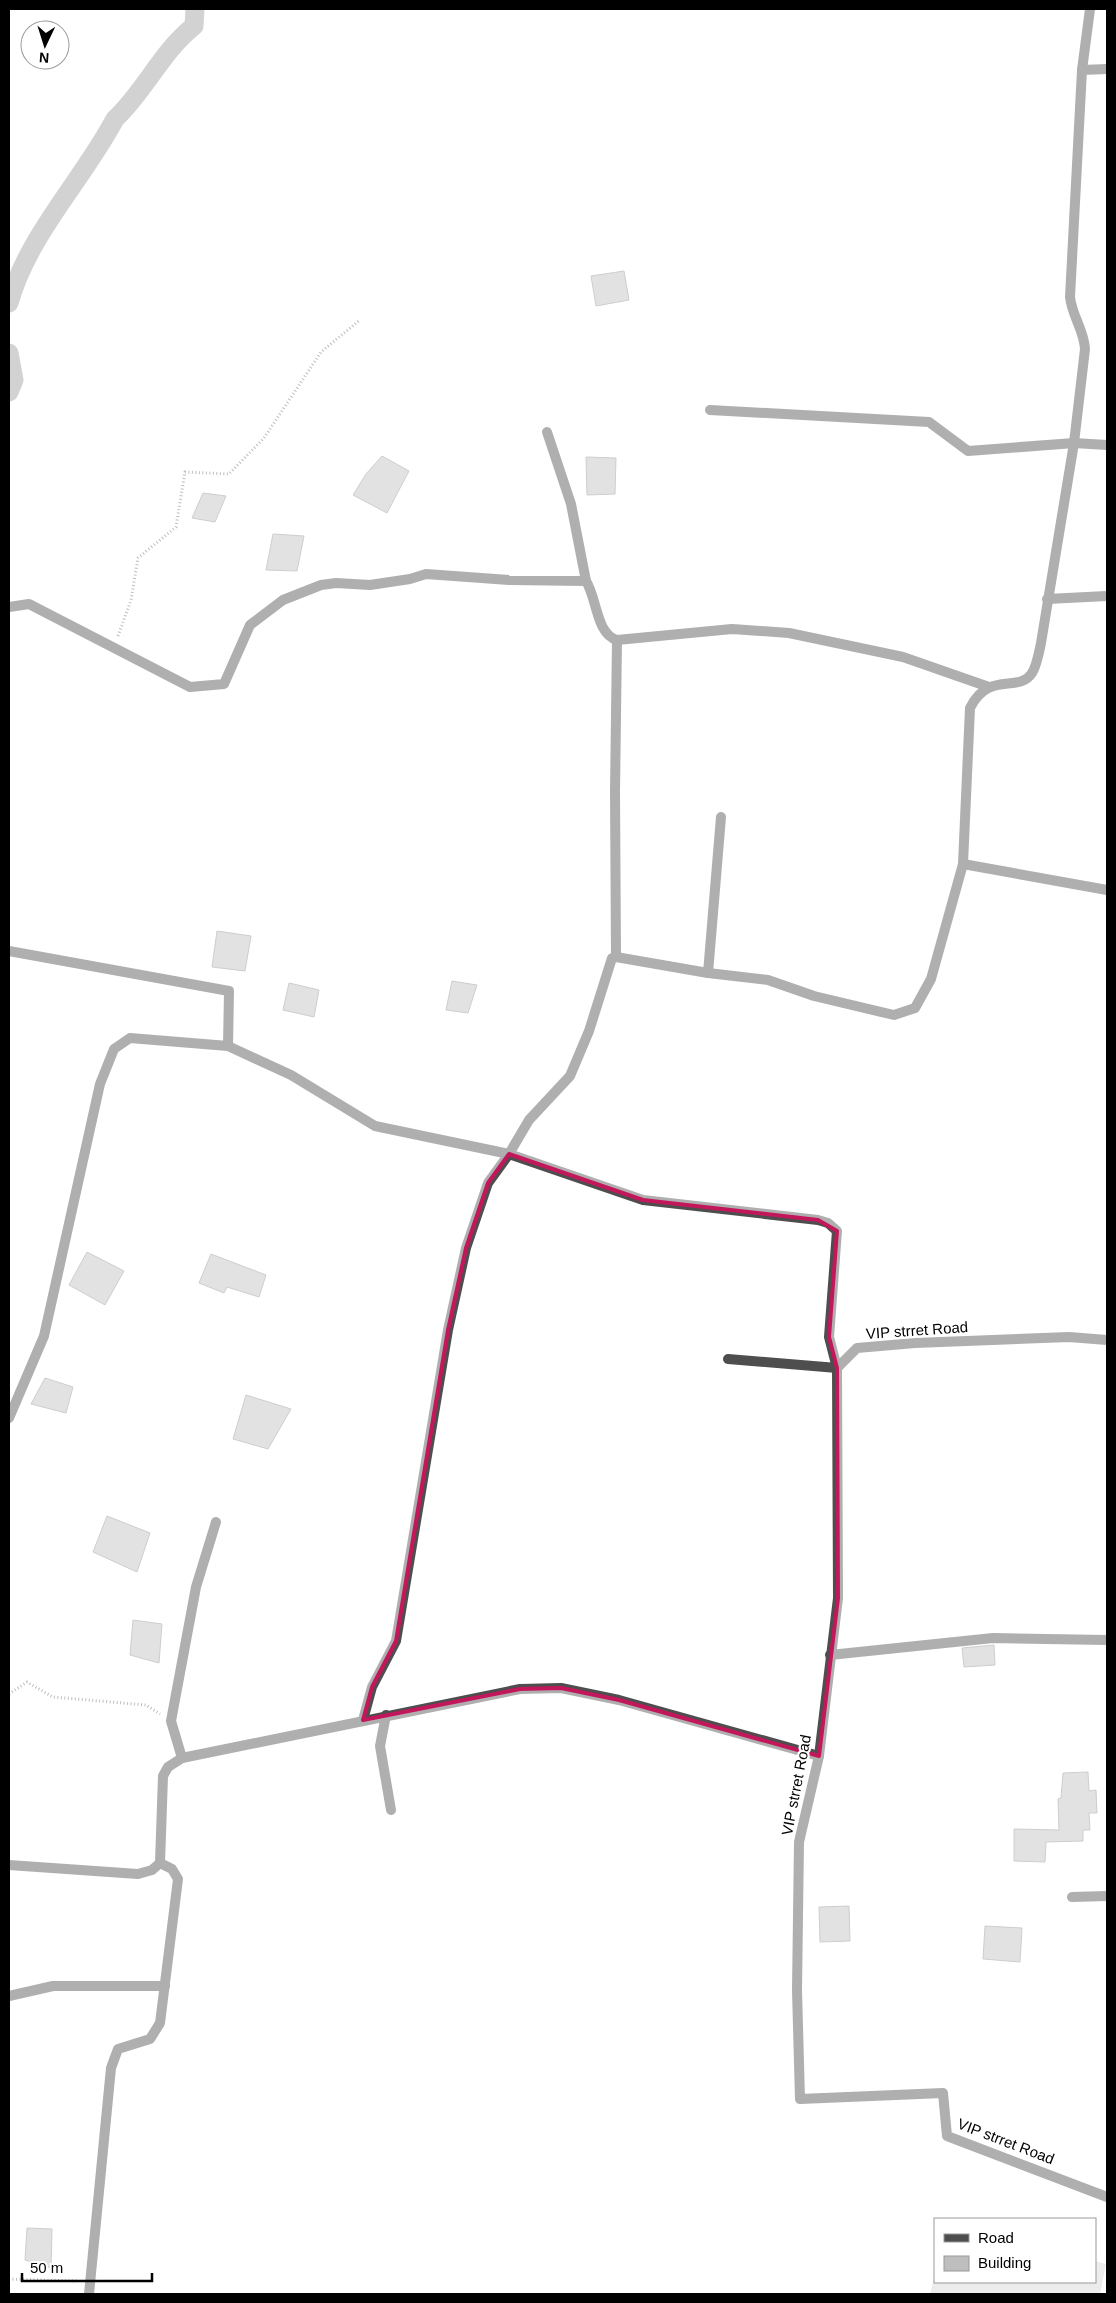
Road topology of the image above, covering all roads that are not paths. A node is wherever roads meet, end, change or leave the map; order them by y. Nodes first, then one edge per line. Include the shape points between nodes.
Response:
1 (1090, 9) edge
2 (1107, 69) edge
3 (1082, 70) junction
4 (710, 410) dead end
5 (546, 432) dead end
6 (1074, 442) junction
7 (1107, 445) edge
8 (586, 581) junction
9 (1107, 596) edge
10 (1047, 599) junction
11 (9, 607) edge
12 (617, 640) junction
13 (988, 687) junction
14 (721, 817) dead end
15 (963, 864) junction
16 (1107, 890) edge
17 (9, 951) edge
18 (616, 957) junction
19 (708, 973) junction
20 (228, 1046) junction
21 (509, 1154) junction
22 (1107, 1340) edge
23 (728, 1359) dead end
24 (837, 1368) junction
25 (9, 1418) edge
26 (216, 1522) dead end
27 (1107, 1640) edge
28 (830, 1656) junction
29 (386, 1715) junction
30 (363, 1720) junction
31 (819, 1756) junction
32 (182, 1758) junction
33 (391, 1810) dead end
34 (160, 1863) junction
35 (9, 1865) edge
36 (1107, 1896) edge
37 (1072, 1897) dead end
38 (165, 1986) junction
39 (9, 1996) edge
40 (1107, 2197) edge
41 (89, 2294) edge

1 - 3 street
2 - 3 street
3 - 6 street via 1070,298 1085,349
4 - 6 street via 929,422 968,451
5 - 8 street via 571,504
6 - 7 street
6 - 10 street
8 - 11 street via 426,574 370,585 321,585 283,600 250,625 224,684 190,687 29,604
8 - 12 street via 593,592 603,630 609,638
9 - 10 street
10 - 13 street via 1041,643 1031,674 1021,682
12 - 13 street via 732,629 789,633 903,657
12 - 18 street
13 - 15 street via 976,695 970,708
14 - 19 street
15 - 16 street
15 - 19 street via 930,979 915,1008 894,1015 814,996 768,980
17 - 20 street via 229,991
18 - 19 street
18 - 21 street via 612,958 589,1031 570,1076 529,1120
20 - 21 street via 291,1075 375,1126
20 - 25 street via 130,1038 114,1049 100,1084 44,1336
21 - 24 street via 642,1200 798,1216 828,1223 837,1231 830,1337
21 - 30 street via 488,1183 466,1248 448,1330 396,1641 372,1687
22 - 24 street, VIP strret Road via 1069,1338 857,1348
23 - 24 street
24 - 28 street, VIP strret Road via 838,1598
26 - 32 street via 196,1586 171,1721
27 - 28 street via 993,1638
28 - 31 street, VIP strret Road
29 - 30 street
29 - 31 street via 520,1689 561,1688 619,1700
29 - 33 street via 380,1746
30 - 32 street
31 - 40 street, VIP strret Road via 799,1842 797,1990 800,2099 943,2093 947,2136
32 - 34 street via 168,1767 163,1776
34 - 35 street via 152,1870 138,1874
34 - 38 street via 172,1869 178,1879
36 - 37 street
38 - 39 street via 53,1986
38 - 41 street via 156,2033 150,2039 118,2049 111,2068

